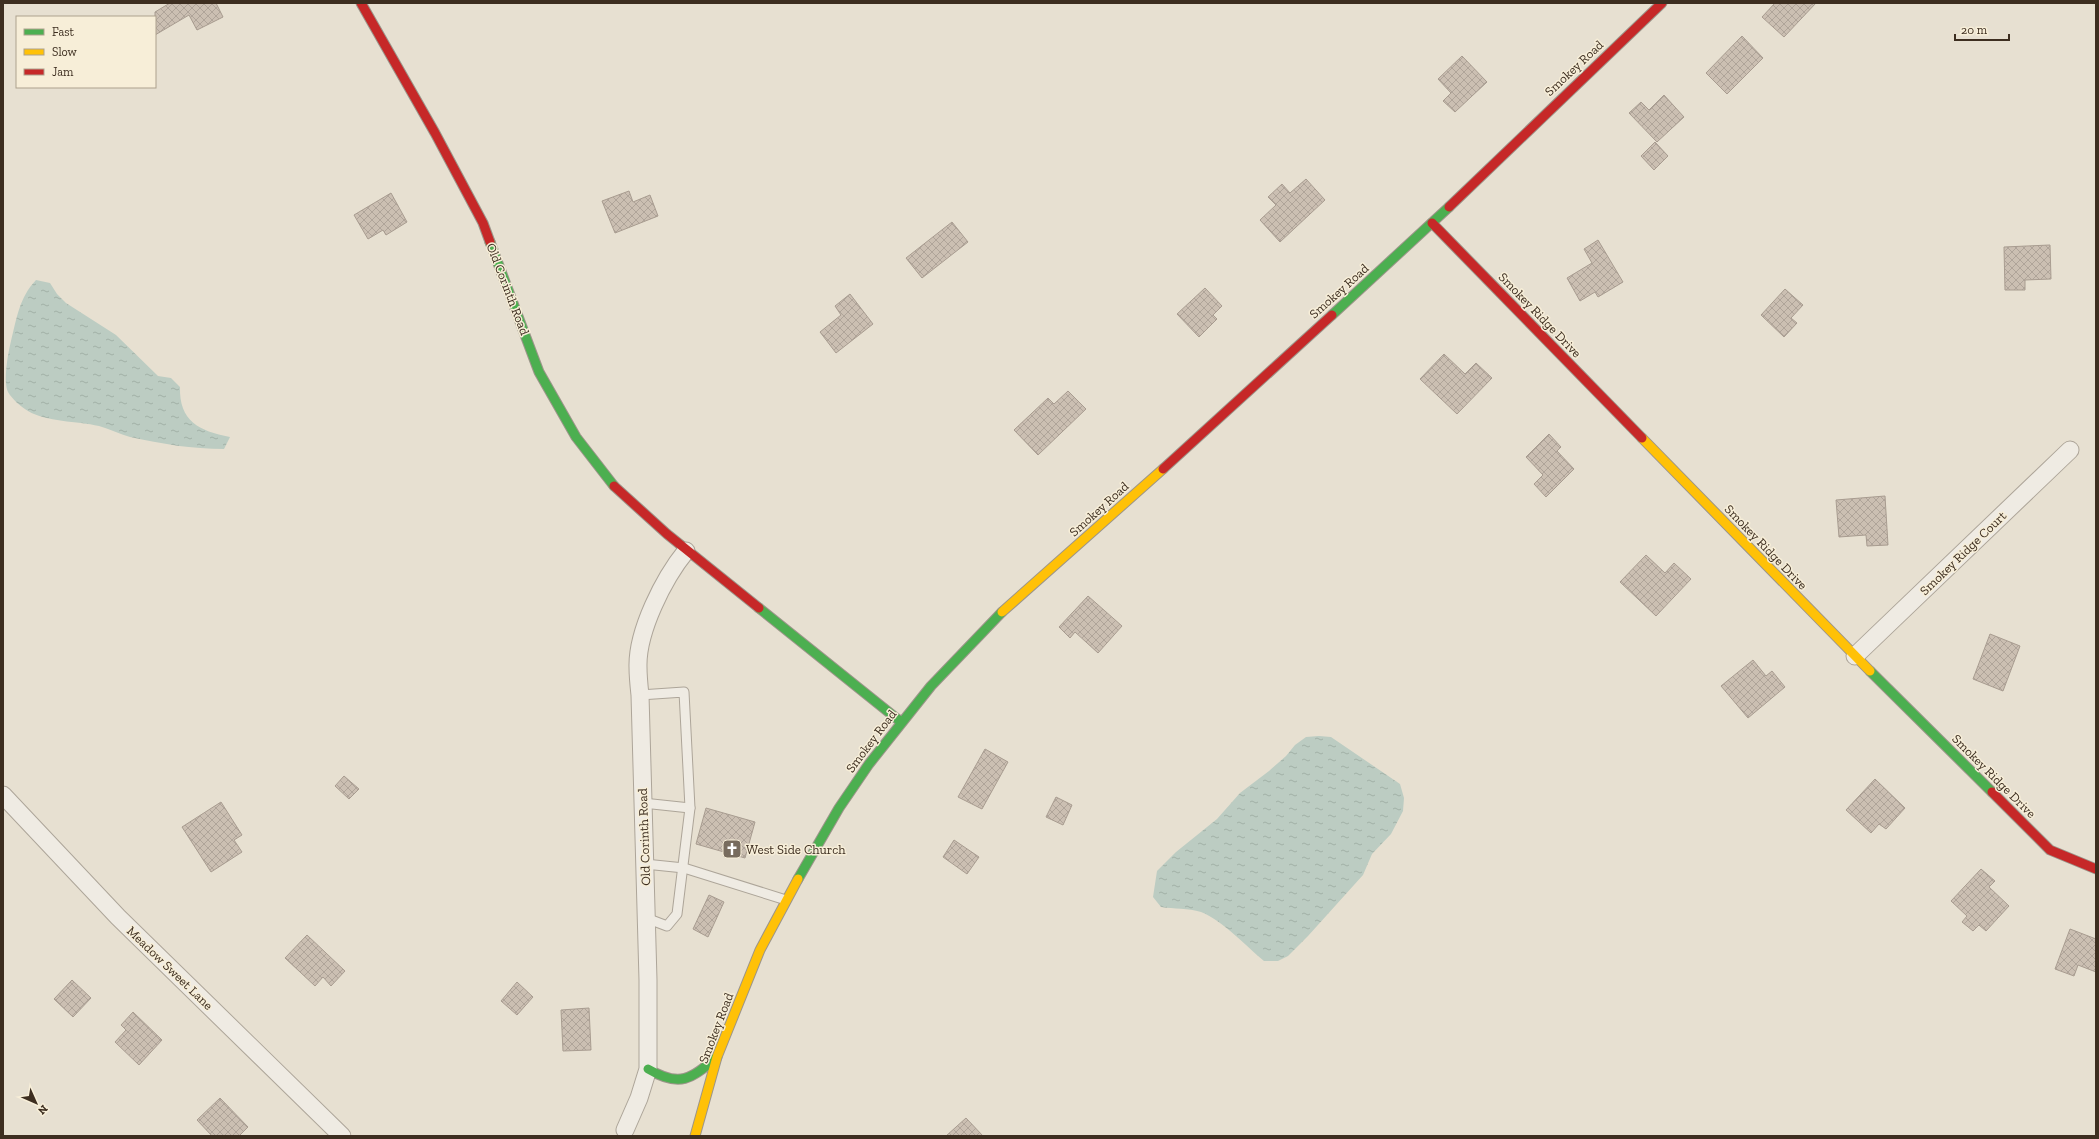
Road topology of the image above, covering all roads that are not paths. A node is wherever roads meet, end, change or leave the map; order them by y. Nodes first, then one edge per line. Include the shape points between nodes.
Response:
1 (1660, 4) edge
2 (364, 5) edge
3 (1432, 223) junction
4 (2070, 450) dead end
5 (686, 551) junction
6 (1855, 656) junction
7 (640, 695) junction
8 (901, 722) junction
9 (3, 795) edge
10 (643, 803) junction
11 (690, 808) junction
12 (645, 864) junction
13 (684, 868) junction
14 (2096, 869) edge
15 (786, 900) junction
16 (646, 918) junction
17 (717, 1057) junction
18 (648, 1069) junction
19 (625, 1130) dead end
20 (342, 1136) edge
21 (695, 1136) edge

1 - 3 street, Smokey Road
2 - 5 street, Old Corinth Road via 483,223 539,372 576,437 608,481
3 - 6 street, Smokey Ridge Drive
3 - 8 street, Smokey Road via 995,618
4 - 6 street, Smokey Ridge Court
5 - 7 street, Old Corinth Road via 659,593 642,637 638,666
5 - 8 street, Old Corinth Road
6 - 14 street, Smokey Ridge Drive via 2050,850
7 - 10 street, Old Corinth Road
7 - 11 lane via 684,692
8 - 15 street, Smokey Road via 839,808
9 - 20 street, Meadow Sweet Lane via 118,917
10 - 11 lane
10 - 12 street, Old Corinth Road
11 - 13 lane
12 - 13 lane
12 - 16 street, Old Corinth Road
13 - 15 lane
13 - 16 lane via 677,914 667,926
15 - 17 street, Smokey Road via 760,950
16 - 18 street, Old Corinth Road
17 - 18 street via 693,1077 677,1081 663,1079
17 - 21 street, Smokey Road
18 - 19 street, Old Corinth Road

